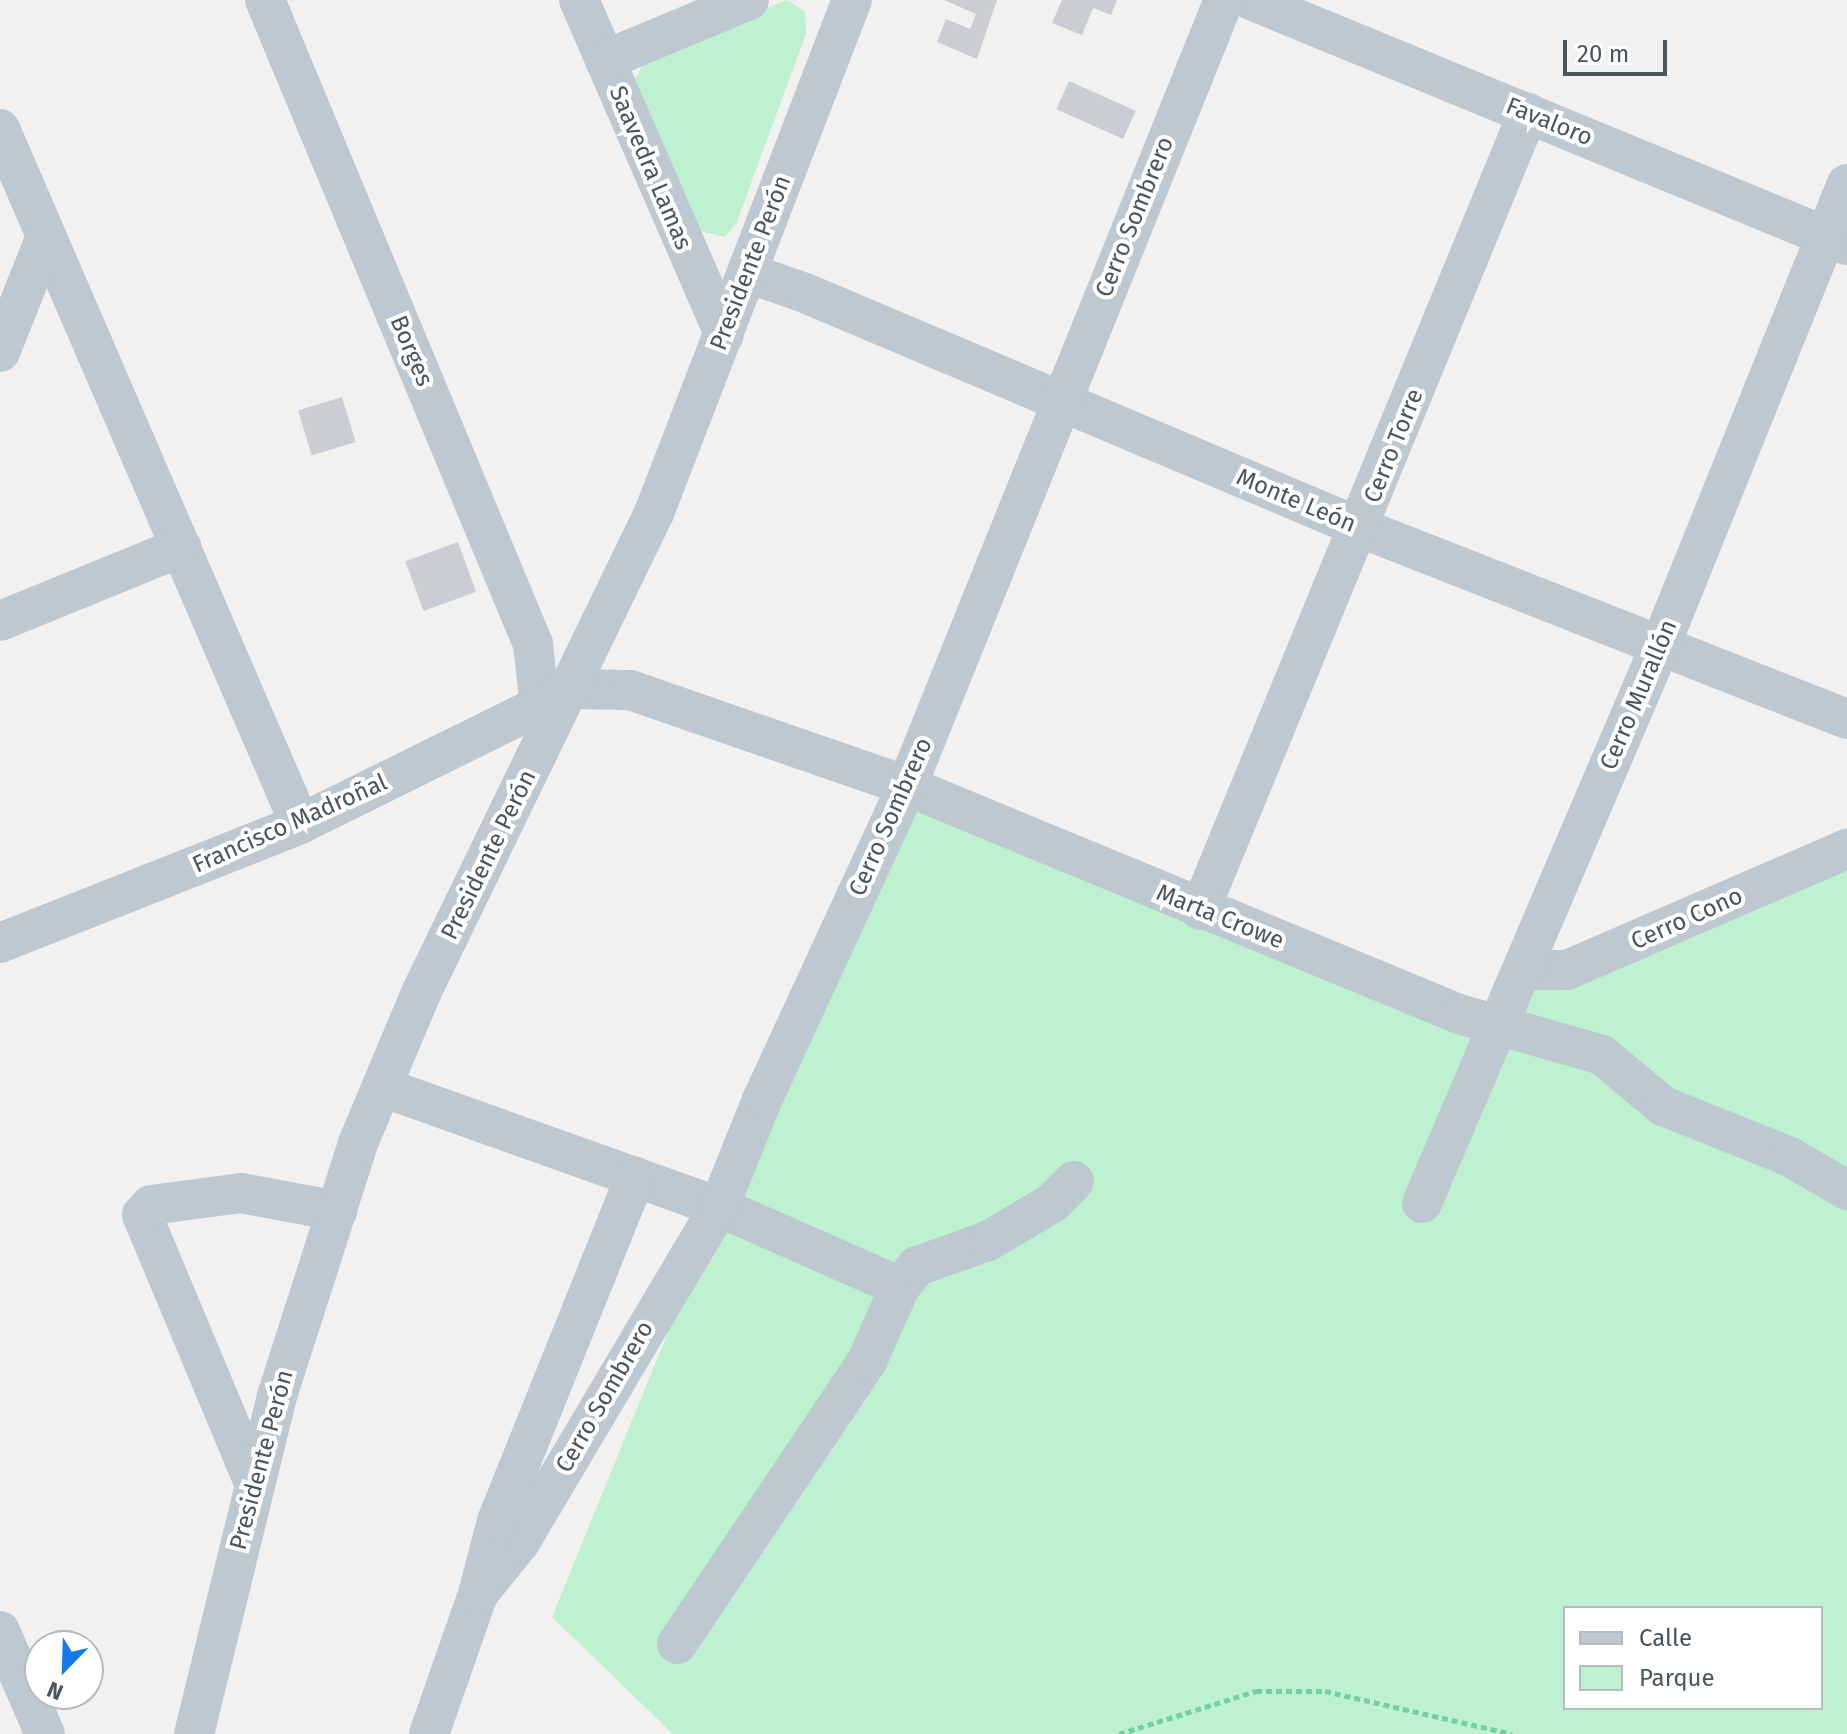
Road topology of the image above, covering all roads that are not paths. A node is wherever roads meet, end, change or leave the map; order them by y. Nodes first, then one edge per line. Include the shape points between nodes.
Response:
1 (265, 0) edge
2 (579, 0) edge
3 (749, 0) edge
4 (852, 0) edge
5 (1224, 0) edge
6 (1251, 0) edge
7 (605, 60) junction
8 (1528, 113) junction
9 (0, 129) edge
10 (1847, 184) edge
11 (45, 239) junction
12 (1836, 241) edge
13 (748, 273) junction
14 (724, 334) junction
15 (0, 352) edge
16 (1060, 400) junction
17 (1361, 528) junction
18 (181, 547) junction
19 (0, 621) edge
20 (1661, 644) junction
21 (556, 698) junction
22 (1847, 719) edge
23 (907, 786) junction
24 (300, 824) junction
25 (1847, 849) edge
26 (1200, 910) junction
27 (0, 943) edge
28 (1522, 970) junction
29 (1498, 1024) junction
30 (382, 1087) junction
31 (635, 1177) junction
32 (1074, 1181) dead end
33 (1847, 1190) edge
34 (1422, 1203) dead end
35 (719, 1207) junction
36 (337, 1211) junction
37 (900, 1287) junction
38 (255, 1485) junction
39 (478, 1594) junction
40 (0, 1631) edge
41 (677, 1644) dead end
42 (45, 1734) edge
43 (194, 1734) edge
44 (429, 1734) edge

1 - 21 street, Borges
2 - 7 street, Saavedra Lamas
3 - 7 street
4 - 13 street, Presidente Perón
5 - 16 street, Cerro Sombrero
6 - 8 street, Favaloro
7 - 14 street, Saavedra Lamas
8 - 12 street, Favaloro
8 - 17 street, Cerro Torre
9 - 11 street
10 - 12 street, Cerro Murallón
11 - 15 street
11 - 18 street
12 - 20 street, Cerro Murallón
13 - 14 street, Presidente Perón
13 - 16 street, Monte León
14 - 21 street, Presidente Perón via 654,513
16 - 17 street, Monte León
16 - 23 street, Cerro Sombrero
17 - 20 street, Monte León
17 - 26 street, Cerro Torre
18 - 19 street
18 - 24 street
20 - 22 street, Monte León
20 - 28 street, Cerro Murallón
21 - 23 street, Marta Crowe via 630,690
21 - 24 street, Francisco Madroñal
21 - 30 street, Presidente Perón
23 - 26 street, Marta Crowe
23 - 35 street, Cerro Sombrero via 762,1100
24 - 27 street, Francisco Madroñal
25 - 28 street, Cerro Cono via 1567,970
26 - 29 street, Marta Crowe via 1459,1014
28 - 29 street, Cerro Murallón
29 - 33 street, Marta Crowe via 1602,1055 1663,1106 1788,1156
29 - 34 street, Cerro Murallón
30 - 31 street
30 - 36 street, Presidente Perón
31 - 35 street
31 - 39 street, Cerro Sombrero via 497,1521
32 - 37 street via 1052,1203 988,1241 917,1266
35 - 37 street
35 - 39 street, Cerro Sombrero via 520,1542
36 - 38 street, Presidente Perón via 277,1396
36 - 38 street via 241,1193 151,1205 142,1215
37 - 41 street via 867,1361
38 - 43 street, Presidente Perón
39 - 44 street, Cerro Sombrero
40 - 42 street

